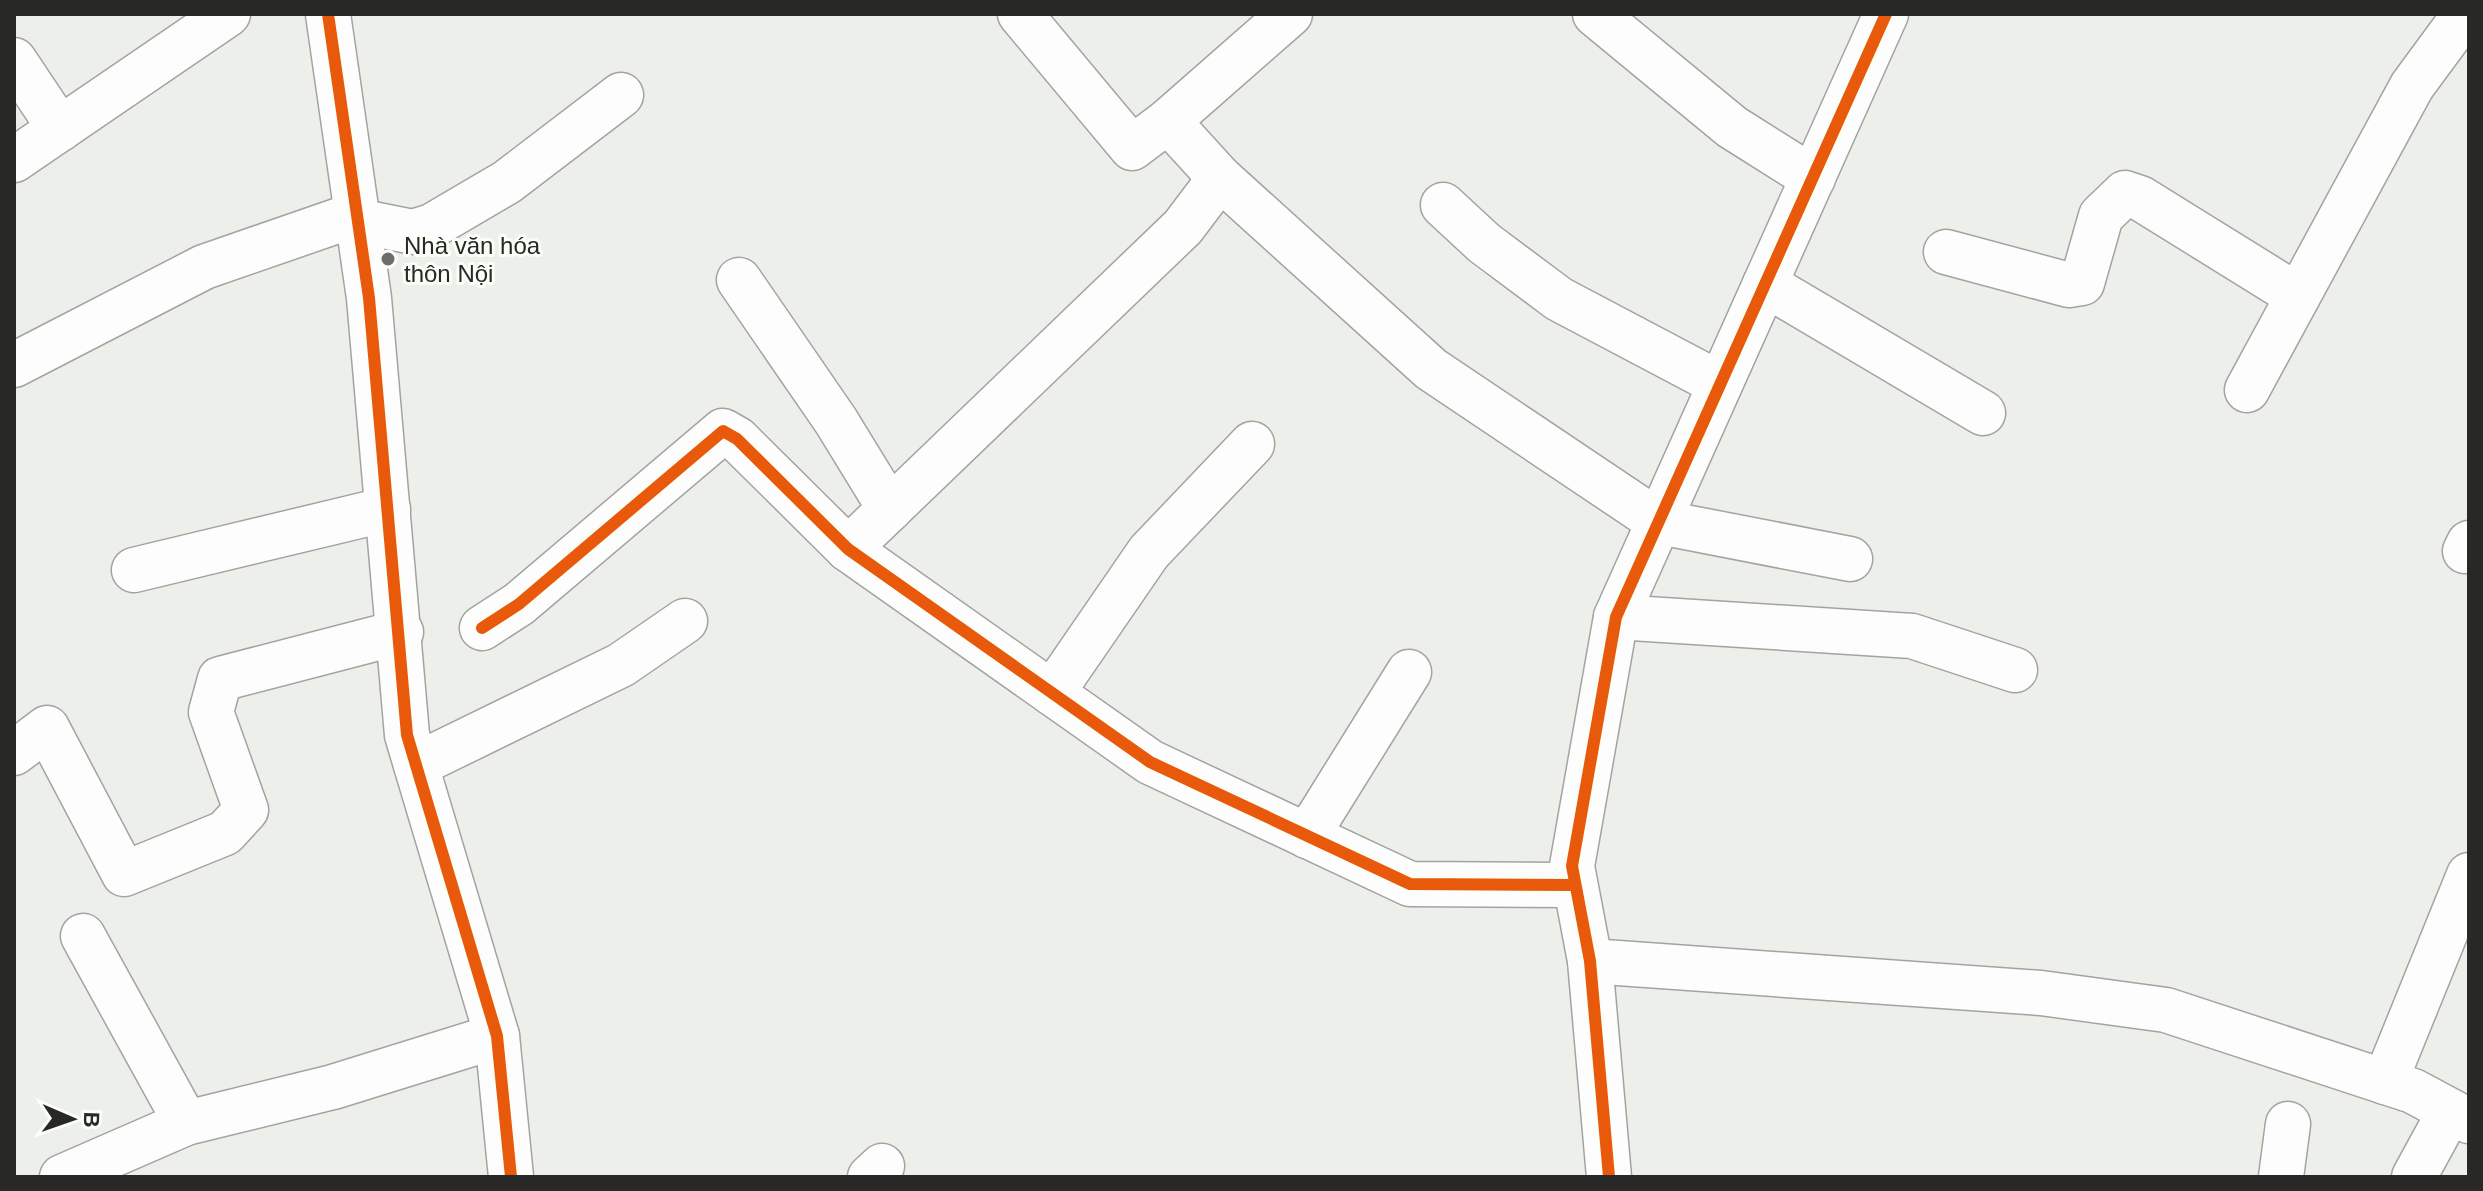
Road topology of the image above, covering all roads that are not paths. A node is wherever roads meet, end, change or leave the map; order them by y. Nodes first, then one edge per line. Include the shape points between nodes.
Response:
1 (228, 14) edge
2 (328, 14) edge
3 (1020, 14) edge
4 (1290, 14) edge
5 (1595, 14) edge
6 (1886, 14) edge
7 (2465, 14) edge
8 (14, 60) edge
9 (621, 95) dead end
10 (1168, 121) junction
11 (60, 129) junction
12 (14, 160) edge
13 (1220, 178) junction
14 (1813, 178) junction
15 (1443, 205) dead end
16 (358, 217) junction
17 (1946, 252) dead end
18 (739, 280) dead end
19 (1765, 284) junction
20 (2298, 296) junction
21 (14, 365) edge
22 (1720, 384) junction
23 (2247, 390) dead end
24 (1983, 413) dead end
25 (1252, 444) dead end
26 (388, 509) junction
27 (890, 509) junction
28 (1659, 522) junction
29 (848, 549) junction
30 (1850, 559) dead end
31 (134, 570) dead end
32 (1616, 617) junction
33 (685, 621) dead end
34 (482, 628) dead end
35 (401, 632) junction
36 (2015, 670) dead end
37 (1409, 672) dead end
38 (1052, 693) junction
39 (14, 753) edge
40 (416, 765) junction
41 (1307, 836) junction
42 (2469, 875) edge
43 (1574, 885) junction
44 (83, 936) dead end
45 (1590, 961) junction
46 (497, 1036) junction
47 (2385, 1082) junction
48 (2460, 1116) edge
49 (186, 1123) junction
50 (2288, 1124) dead end
51 (62, 1177) edge
52 (511, 1177) edge
53 (1609, 1177) edge
54 (2281, 1177) edge
55 (2414, 1177) edge

1 - 11 street
2 - 16 street
3 - 10 street via 1132,148
4 - 10 street
5 - 14 street via 1732,127
6 - 14 street
7 - 20 street via 2412,86
8 - 11 street
9 - 16 street via 507,182 432,226 413,232
10 - 13 street
11 - 12 street
13 - 27 street via 1183,227
13 - 28 street via 1431,369
14 - 19 street
15 - 22 street via 1559,299
16 - 21 street via 204,267
16 - 26 street
17 - 20 street via 2069,285 2082,283 2101,216 2125,193
18 - 27 street
19 - 22 street
19 - 24 street
20 - 23 street
22 - 28 street
25 - 38 street via 1149,552
26 - 31 street
26 - 35 street
27 - 29 street
28 - 30 street
28 - 32 street
29 - 34 street via 723,431 519,604
29 - 38 street
32 - 36 street via 1912,636
32 - 43 street via 1572,866
33 - 40 street via 621,665
35 - 39 street via 220,679 211,712 246,810 225,833 124,874 47,728
35 - 40 street via 407,735
37 - 41 street
38 - 41 street via 1150,762
40 - 46 street
41 - 43 street via 1410,884
42 - 47 street
43 - 45 street
44 - 49 street
45 - 47 street via 2041,993 2166,1010
45 - 53 street
46 - 49 street via 333,1087
46 - 52 street
47 - 48 street
48 - 55 street
49 - 51 street
50 - 54 street

